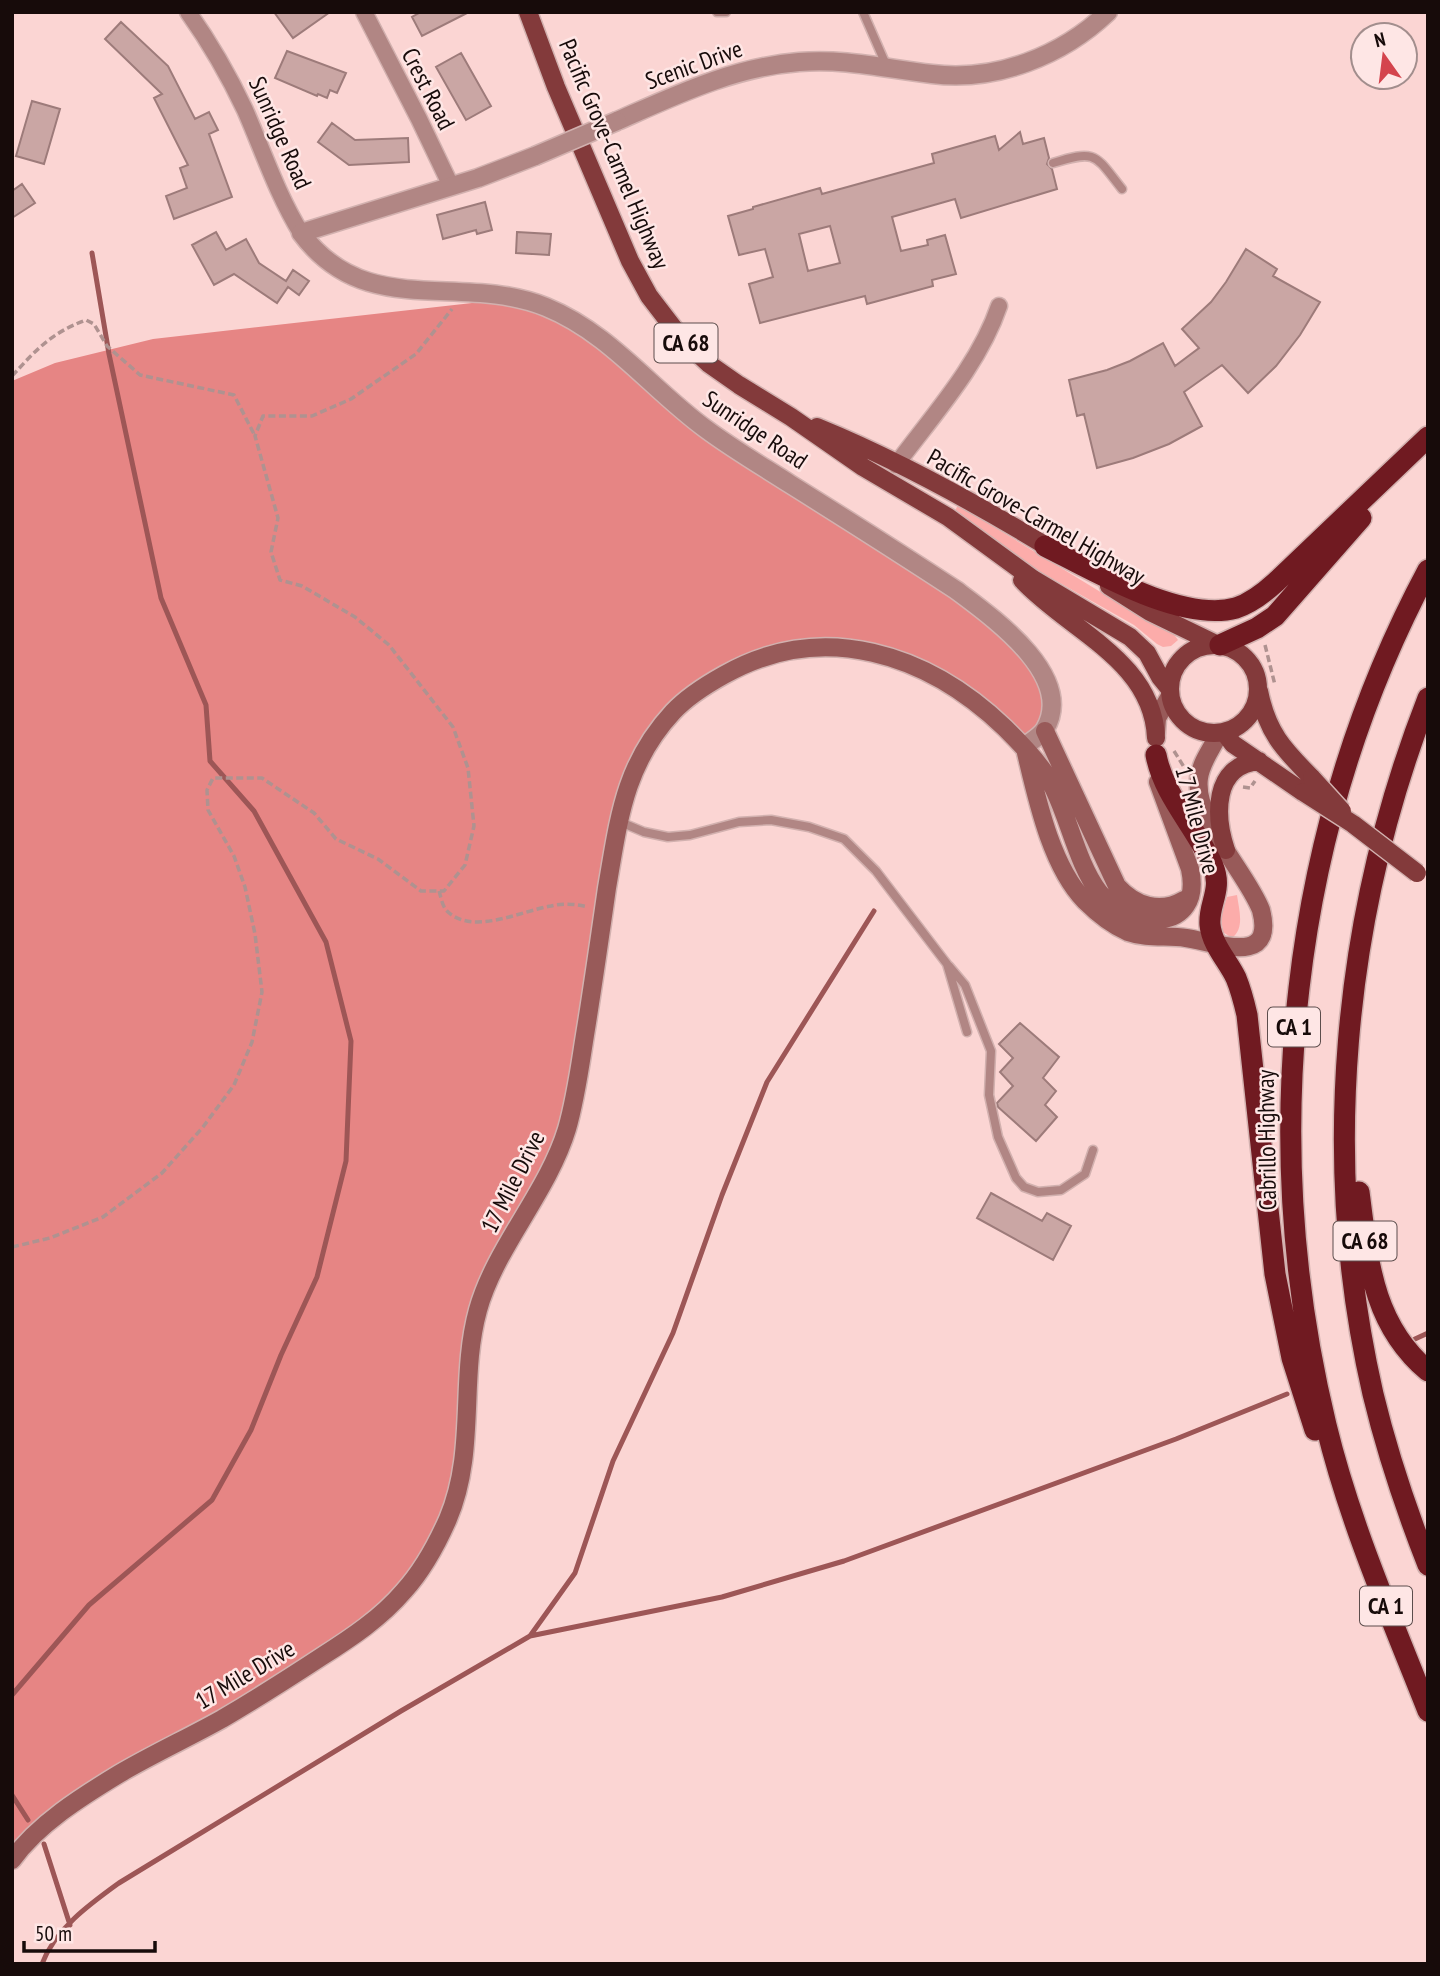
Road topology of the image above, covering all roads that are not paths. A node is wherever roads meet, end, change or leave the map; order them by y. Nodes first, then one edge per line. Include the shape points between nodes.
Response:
1 (188, 12) edge
2 (364, 12) edge
3 (528, 12) edge
4 (717, 12) edge
5 (726, 12) edge
6 (863, 12) edge
7 (1108, 12) edge
8 (887, 67) junction
9 (1053, 163) dead end
10 (451, 186) junction
11 (1122, 189) dead end
12 (301, 233) junction
13 (999, 306) dead end
14 (791, 417) junction
15 (1428, 438) edge
16 (896, 464) junction
17 (1045, 546) junction
18 (1001, 557) junction
19 (1428, 570) edge
20 (1218, 645) junction
21 (1258, 686) junction
22 (1169, 692) junction
23 (1428, 698) edge
24 (1045, 731) junction
25 (1221, 733) junction
26 (1024, 747) junction
27 (1156, 747) junction
28 (1259, 761) junction
29 (1308, 785) junction
30 (618, 821) junction
31 (1226, 850) junction
32 (1422, 877) edge
33 (1190, 897) junction
34 (1216, 945) junction
35 (947, 964) junction
36 (967, 1032) dead end
37 (1345, 1093) junction
38 (1093, 1150) dead end
39 (1428, 1371) edge
40 (1347, 1500) junction
41 (1428, 1564) edge
42 (1428, 1710) edge
43 (12, 1860) edge

1 - 12 street, Sunridge Road via 244,108
2 - 10 street, Crest Road
3 - 14 main road, Pacific Grove-Carmel Highway / CA 68 via 584,154 649,296 702,358
4 - 5 lane
6 - 8 lane
7 - 8 street, Scenic Drive via 1056,49 996,71 947,75
8 - 10 street, Scenic Drive, bridge via 828,61 754,68
9 - 11 lane via 1080,154 1097,158
10 - 12 street, Scenic Drive
12 - 24 street, Sunridge Road via 330,262 365,281 399,289 471,292 531,302 580,324 612,346 715,436 980,609 1016,641 1047,680 1052,703
13 - 16 street via 990,333
14 - 16 main road, Pacific Grove-Carmel Highway / CA 68
14 - 18 main road, Pacific Grove-Carmel Highway / CA 68 via 948,517
15 - 17 highway via 1281,578 1254,600 1235,608 1211,610 1161,600
15 - 20 highway via 1281,610 1263,625
16 - 17 main road, Pacific Grove-Carmel Highway / CA 68
17 - 20 main road, Pacific Grove-Carmel Highway / CA 68 via 1150,612
18 - 22 main road, Pacific Grove-Carmel Highway / CA 68 via 1136,641
18 - 27 main road via 1040,598 1123,666 1147,700
19 - 40 highway, Cabrillo Highway / CA 1 via 1372,693 1329,826 1305,936 1292,1049 1291,1164 1300,1279 1318,1390
20 - 21 main road, CA 68 via 1246,658
20 - 22 main road via 1197,648 1182,658 1171,676
21 - 25 main road via 1250,714
21 - 29 main road, CA 68 via 1273,736
22 - 25 main road, CA 68 via 1188,724 1209,734
22 - 27 main road, 17 Mile Drive via 1157,718
23 - 37 highway, CA 1 via 1393,796 1367,905
24 - 26 street
24 - 33 main road via 1117,886 1144,906 1166,907
25 - 28 main road, CA 68
25 - 31 main road, 17 Mile Drive via 1200,771 1199,790 1204,810
26 - 30 main road, 17 Mile Drive via 958,689 905,661 847,648 790,650 734,669 678,706 644,749
26 - 33 main road, 17 Mile Drive via 1048,778 1088,874 1104,898 1124,913 1149,920 1173,916
26 - 34 main road, 17 Mile Drive via 1048,832 1083,899 1103,918 1128,931
27 - 33 main road, 17 Mile Drive via 1159,789 1191,875
27 - 34 highway via 1163,779 1214,870 1217,888 1209,924
28 - 29 main road, CA 68
28 - 31 main road via 1238,767 1223,789 1219,818
29 - 32 main road, CA 68, bridge
30 - 35 lane via 668,837 771,820 844,839 876,871
30 - 43 main road, 17 Mile Drive via 568,1125 545,1181 479,1306 471,1345 463,1474 428,1558 407,1589 352,1637 220,1720 99,1786 44,1827
31 - 34 main road, 17 Mile Drive via 1258,903 1264,929 1248,947
34 - 40 highway via 1236,979 1247,1014 1270,1236 1286,1332 1315,1430
35 - 36 lane
35 - 38 lane via 965,985 991,1051 989,1095 998,1137 1016,1178 1038,1192 1061,1190 1085,1174
37 - 39 highway, CA 68 via 1377,1297 1399,1342
37 - 41 highway, CA 1 via 1347,1208 1365,1357 1389,1455
40 - 42 highway, Cabrillo Highway / CA 1

